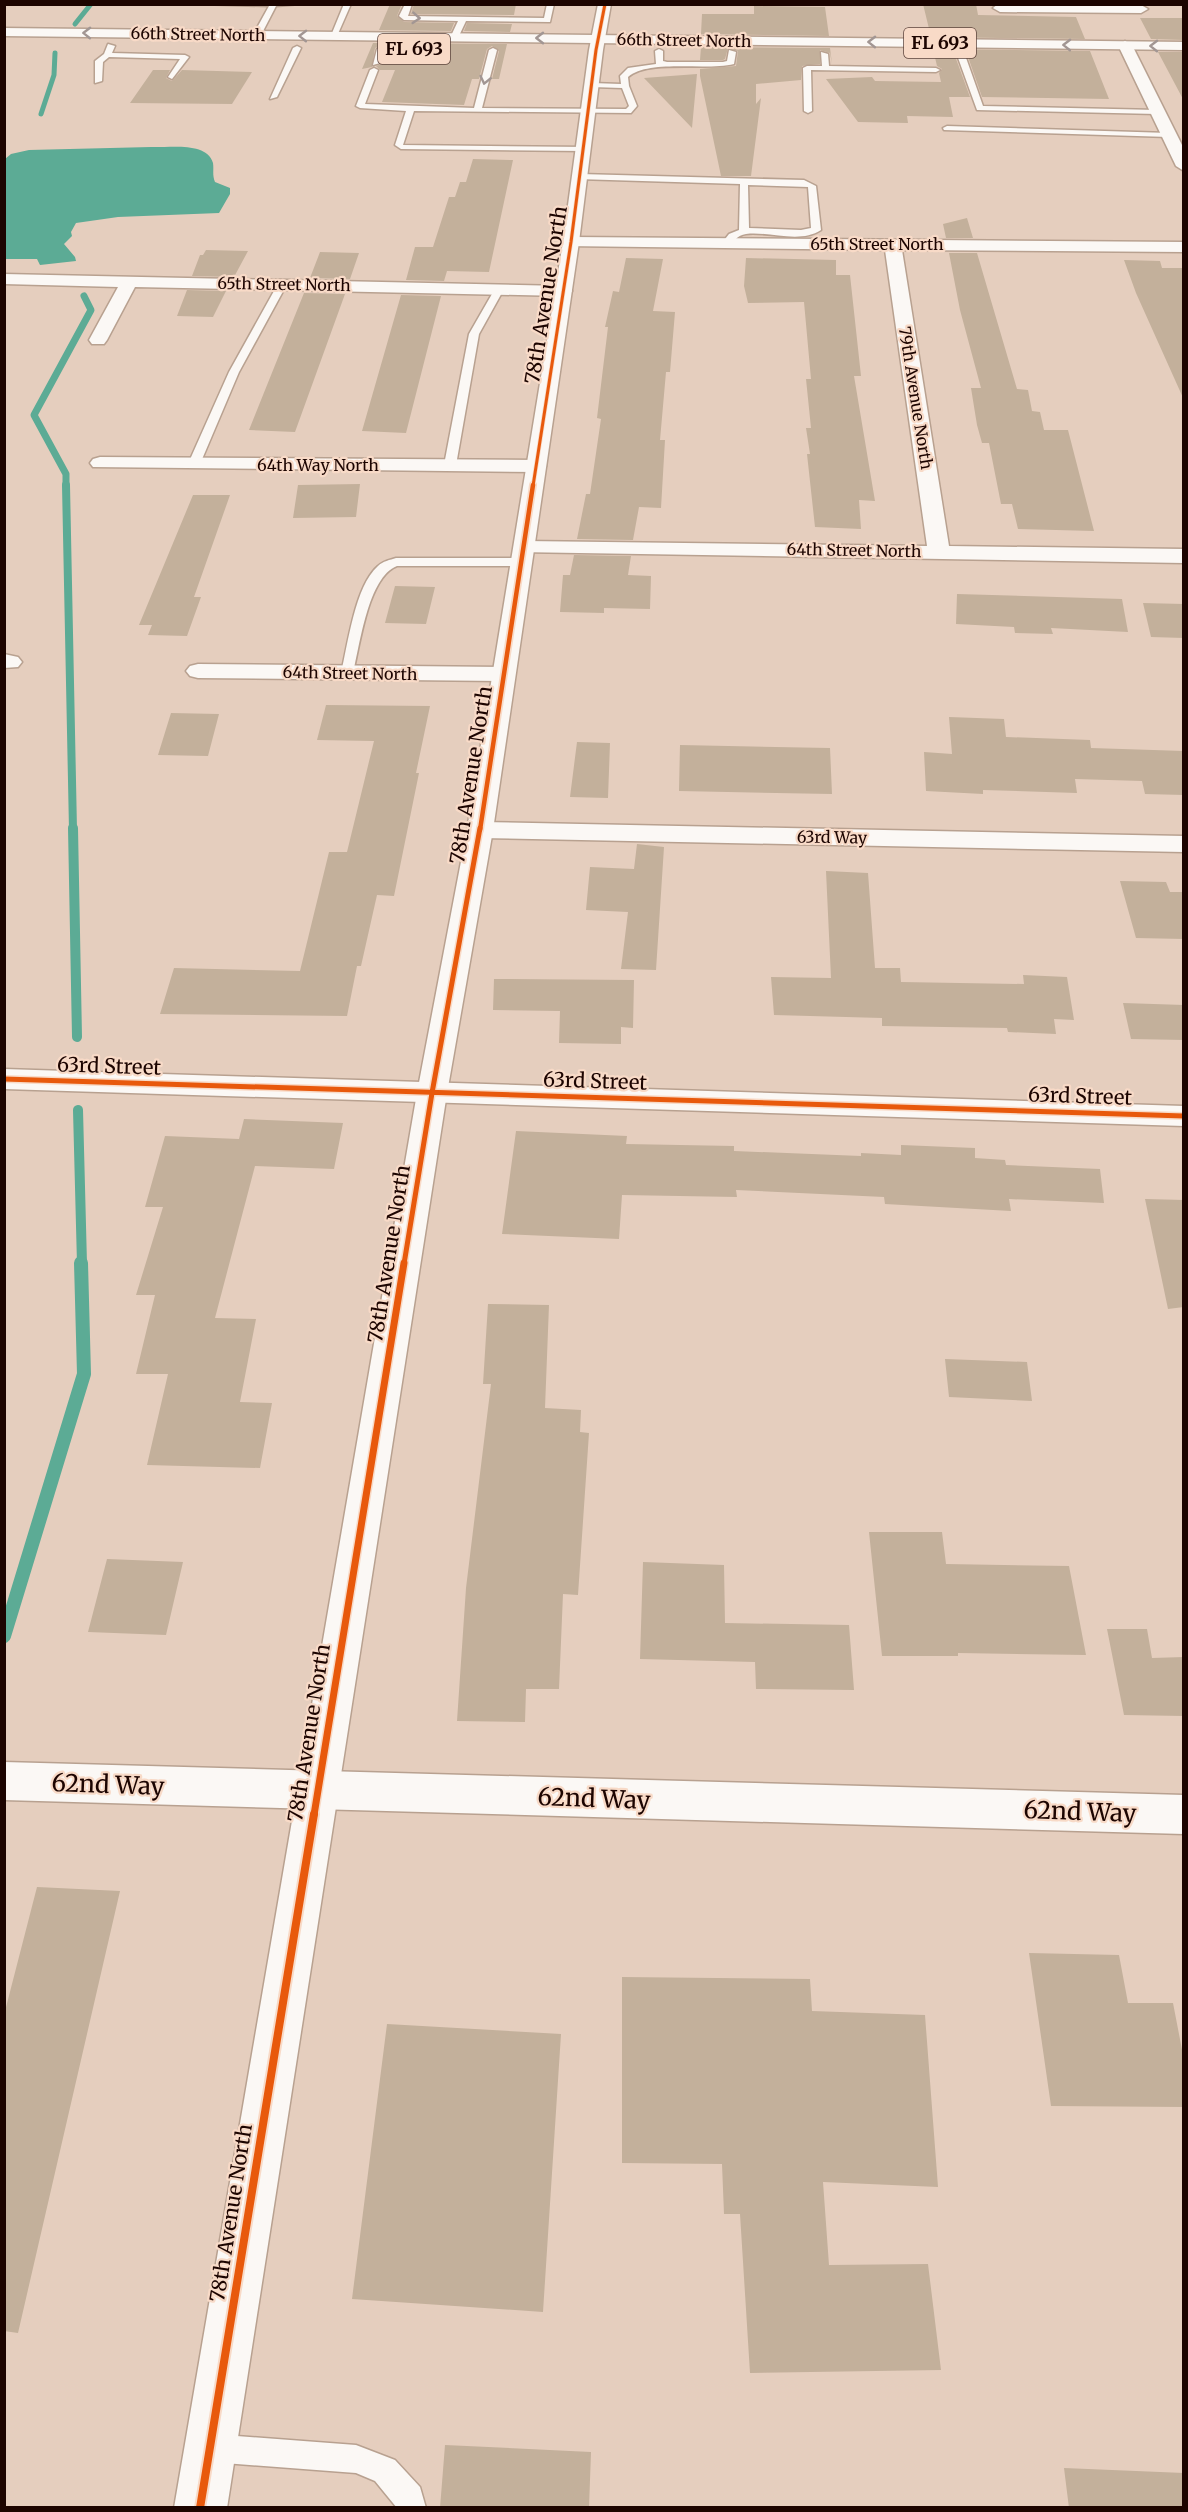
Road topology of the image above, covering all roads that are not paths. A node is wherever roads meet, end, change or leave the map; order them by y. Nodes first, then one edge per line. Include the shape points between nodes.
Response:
1 (201, 4) edge
2 (298, 4) edge
3 (348, 4) edge
4 (409, 4) edge
5 (551, 4) edge
6 (605, 4) edge
7 (272, 5) edge
8 (1000, 6) edge
9 (429, 10) dead end
10 (1142, 10) edge
11 (446, 12) junction
12 (463, 19) junction
13 (1005, 24) dead end
14 (4, 32) edge
15 (257, 35) junction
16 (333, 36) junction
17 (454, 38) junction
18 (4, 45) edge
19 (598, 45) junction
20 (1184, 46) edge
21 (297, 48) junction
22 (381, 49) junction
23 (493, 50) junction
24 (109, 51) junction
25 (1128, 52) junction
26 (824, 54) junction
27 (961, 55) junction
28 (663, 57) junction
29 (1184, 58) edge
30 (826, 68) junction
31 (936, 70) dead end
32 (172, 77) dead end
33 (98, 81) dead end
34 (625, 86) junction
35 (273, 97) dead end
36 (590, 98) junction
37 (411, 109) junction
38 (477, 110) junction
39 (808, 111) dead end
40 (1157, 112) junction
41 (947, 128) dead end
42 (1169, 135) junction
43 (1182, 159) edge
44 (582, 163) junction
45 (744, 182) junction
46 (744, 231) junction
47 (571, 242) junction
48 (727, 243) junction
49 (893, 244) junction
50 (1184, 247) edge
51 (4, 279) edge
52 (130, 281) junction
53 (282, 284) junction
54 (499, 289) junction
55 (563, 291) junction
56 (98, 340) dead end
57 (100, 464) dead end
58 (194, 464) junction
59 (450, 465) junction
60 (536, 466) junction
61 (939, 551) junction
62 (523, 555) junction
63 (1184, 556) edge
64 (198, 671) dead end
65 (347, 673) junction
66 (503, 674) junction
67 (480, 831) junction
68 (1184, 844) edge
69 (4, 1079) edge
70 (432, 1093) junction
71 (1184, 1116) edge
72 (4, 1781) edge
73 (316, 1791) junction
74 (1184, 1815) edge
75 (209, 2448) junction
76 (200, 2508) edge
77 (412, 2508) edge

1 - 7 lane
2 - 7 lane
3 - 16 lane
4 -> 11 lane via 403,16 407,18
5 - 12 lane via 547,20
6 - 19 street, 78th Avenue North
7 - 15 lane
8 - 10 street
8 - 13 street
9 - 11 lane
11 - 12 lane
12 - 17 lane
15 -> 14 street, 66th Street North / FL 693
16 -> 15 street, 66th Street North / FL 693
16 - 17 street, 66th Street North / FL 693
19 -> 17 street, 66th Street North / FL 693
18 - 24 street, 66th Street North / FL 693
19 - 23 street, 66th Street North / FL 693
25 -> 19 street, 66th Street North / FL 693
19 - 28 street, 66th Street North / FL 693
19 - 36 street, 78th Avenue North
20 -> 25 street, 66th Street North / FL 693
21 - 22 street, 66th Street North / FL 693
21 - 24 street, 66th Street North / FL 693
21 - 35 lane
22 - 23 street, 66th Street North / FL 693
22 - 37 lane via 360,106
23 -> 38 lane
24 - 32 lane via 185,57
24 - 33 lane via 99,61
25 - 27 street, 66th Street North / FL 693
25 - 29 street, 66th Street North / FL 693
25 - 40 street
26 - 27 street, 66th Street North / FL 693
26 - 28 street, 66th Street North / FL 693 via 732,52
26 - 30 lane
27 - 40 lane via 980,108
28 - 34 lane via 631,70 624,76
30 - 31 lane
30 - 39 lane via 807,68
34 - 36 lane
34 - 36 lane via 633,106 628,111
36 - 38 lane
36 - 44 street, 78th Avenue North
37 - 38 lane
37 - 44 lane via 401,147
40 - 42 street
41 - 42 lane
42 - 43 street
44 - 45 lane
44 - 47 street, 78th Avenue North
45 - 46 lane
45 - 46 lane via 812,186 816,230
46 - 48 lane
47 - 48 street, 65th Street North
47 - 55 street, 78th Avenue North
48 - 49 street, 65th Street North
49 - 50 street, 65th Street North
49 - 61 street, 79th Avenue North
51 - 52 street, 65th Street North
52 - 53 street, 65th Street North
52 - 56 street
53 - 54 street, 65th Street North
53 - 58 lane via 257,325
54 - 55 street, 65th Street North
54 - 59 lane via 474,334
55 - 60 street, 78th Avenue North
57 - 58 street, 64th Way North
58 - 59 street, 64th Way North
59 - 60 street, 64th Way North
60 - 62 street, 78th Avenue North
61 - 62 street, 64th Street North
61 - 63 street, 64th Street North
62 - 65 lane via 386,565 369,588
62 - 66 street, 78th Avenue North
64 - 65 street, 64th Street North
65 - 66 street, 64th Street North
66 - 67 street, 78th Avenue North
67 - 68 street, 63rd Way
67 - 70 street, 78th Avenue North
69 - 70 street, 63rd Street
70 - 71 street, 63rd Street
70 - 73 street, 78th Avenue North
72 - 73 street, 62nd Way
73 - 74 street, 62nd Way
73 - 75 street, 78th Avenue North
75 - 76 street, 78th Avenue North
75 - 77 lane via 356,2459 385,2470 410,2496

